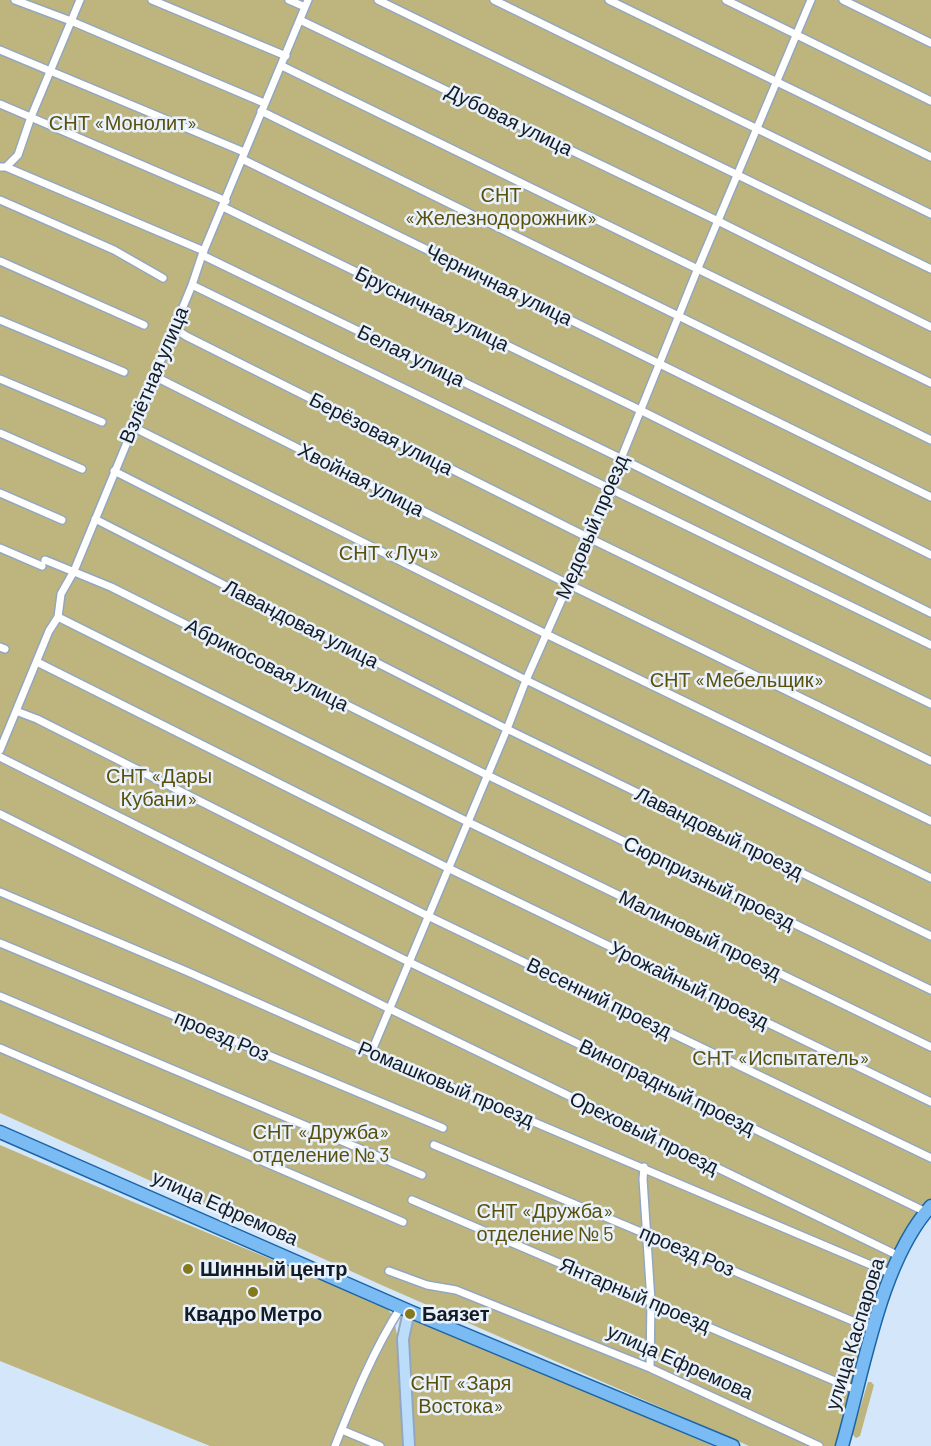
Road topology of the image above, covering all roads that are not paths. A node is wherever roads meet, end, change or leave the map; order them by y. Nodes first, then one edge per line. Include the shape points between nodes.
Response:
1 (15, 0) edge
2 (80, 0) edge
3 (152, 0) edge
4 (289, 0) edge
5 (378, 0) edge
6 (494, 0) edge
7 (609, 0) edge
8 (726, 0) edge
9 (810, 0) edge
10 (843, 0) edge
11 (307, 3) edge
12 (300, 20) junction
13 (70, 21) junction
14 (797, 34) junction
15 (931, 43) edge
16 (0, 50) edge
17 (286, 56) junction
18 (282, 66) junction
19 (50, 70) junction
20 (777, 81) junction
21 (931, 101) edge
22 (264, 103) junction
23 (0, 104) edge
24 (261, 111) junction
25 (31, 117) junction
26 (756, 128) junction
27 (243, 156) junction
28 (931, 157) edge
29 (3, 167) edge
30 (736, 175) junction
31 (0, 200) edge
32 (224, 204) junction
33 (931, 214) edge
34 (718, 221) junction
35 (203, 253) junction
36 (0, 261) edge
37 (698, 268) junction
38 (931, 269) edge
39 (163, 278) dead end
40 (192, 285) junction
41 (679, 317) junction
42 (0, 320) edge
43 (144, 325) dead end
44 (931, 327) edge
45 (174, 328) junction
46 (660, 364) junction
47 (124, 372) dead end
48 (154, 375) junction
49 (0, 379) edge
50 (931, 383) edge
51 (640, 410) junction
52 (102, 422) dead end
53 (133, 426) junction
54 (0, 434) edge
55 (931, 440) edge
56 (620, 458) junction
57 (82, 469) dead end
58 (114, 471) junction
59 (608, 488) junction
60 (0, 493) edge
61 (931, 497) edge
62 (62, 519) dead end
63 (95, 519) junction
64 (589, 538) junction
65 (0, 549) edge
66 (931, 555) edge
67 (74, 571) junction
68 (568, 584) junction
69 (931, 613) edge
70 (58, 617) junction
71 (546, 634) junction
72 (931, 645) edge
73 (38, 662) junction
74 (526, 680) junction
75 (931, 704) edge
76 (16, 711) junction
77 (507, 729) junction
78 (0, 750) edge
79 (0, 757) edge
80 (931, 761) edge
81 (487, 775) junction
82 (0, 814) edge
83 (931, 821) edge
84 (468, 822) junction
85 (448, 868) junction
86 (931, 878) edge
87 (0, 892) edge
88 (428, 916) junction
89 (931, 936) edge
90 (0, 943) edge
91 (409, 962) junction
92 (931, 990) edge
93 (0, 996) edge
94 (390, 1009) junction
95 (931, 1047) edge
96 (0, 1048) edge
97 (371, 1053) junction
98 (931, 1102) edge
99 (443, 1128) dead end
100 (0, 1132) edge
101 (434, 1145) dead end
102 (931, 1158) edge
103 (644, 1167) junction
104 (422, 1175) dead end
105 (412, 1200) dead end
106 (928, 1209) edge
107 (403, 1222) dead end
108 (646, 1234) junction
109 (899, 1256) junction
110 (389, 1271) dead end
111 (892, 1274) junction
112 (651, 1301) junction
113 (405, 1309) junction
114 (873, 1330) junction
115 (650, 1368) junction
116 (858, 1391) junction
117 (342, 1430) junction
118 (335, 1446) edge
119 (380, 1446) edge
120 (409, 1446) edge
121 (733, 1446) edge
122 (819, 1446) edge
123 (842, 1446) edge

1 - 13 street
2 - 13 street
3 - 17 street
4 - 11 street
5 - 30 street
6 - 26 street
7 - 20 street
8 - 14 street
9 - 14 street, Медовый проезд
10 - 15 street
11 - 12 street, Взлётная улица
12 - 17 street, Взлётная улица
12 - 34 street, Дубовая улица
13 - 19 street
13 - 22 street
14 - 20 street, Медовый проезд
14 - 21 street
16 - 19 street, Черничная улица
17 - 18 street, Взлётная улица
18 - 22 street, Взлётная улица
18 - 37 street
19 - 25 street
19 - 27 street, Черничная улица
20 - 26 street, Медовый проезд
20 - 28 street
22 - 24 street, Взлётная улица
23 - 25 street, Брусничная улица
24 - 27 street, Взлётная улица
24 - 41 street
25 - 29 street via 18,155
25 - 32 street, Брусничная улица
26 - 30 street, Медовый проезд
26 - 33 street
27 - 32 street, Взлётная улица
27 - 46 street, Черничная улица
29 - 35 street, Белая улица
30 - 34 street, Медовый проезд
30 - 38 street
31 - 39 street via 114,250
32 - 35 street, Взлётная улица
32 - 51 street, Брусничная улица
34 - 37 street, Медовый проезд
34 - 44 street, Дубовая улица
35 - 40 street, Взлётная улица
35 - 56 street, Белая улица
36 - 43 street
37 - 41 street, Медовый проезд
37 - 50 street
40 - 45 street, Взлётная улица
40 - 59 street
41 - 46 street, Медовый проезд
41 - 55 street
42 - 47 street
45 - 48 street, Взлётная улица
45 - 64 street, Берёзовая улица
46 - 51 street, Медовый проезд
46 - 61 street, Черничная улица
48 - 53 street, Взлётная улица
48 - 68 street, Хвойная улица
49 - 52 street
51 - 56 street, Медовый проезд
51 - 66 street, Брусничная улица
53 - 58 street, Взлётная улица
53 - 71 street
54 - 57 street
56 - 59 street, Медовый проезд
56 - 69 street, Белая улица
58 - 63 street, Взлётная улица
58 - 74 street
59 - 64 street, Медовый проезд
59 - 72 street
60 - 62 street
63 - 67 street, Взлётная улица
63 - 77 street, Лавандовая улица
64 - 68 street, Медовый проезд
64 - 75 street, Берёзовая улица
65 - 67 street, Абрикосовая улица
67 - 70 street, Взлётная улица via 61,594
67 - 81 street, Абрикосовая улица
68 - 71 street, Медовый проезд
68 - 80 street, Хвойная улица
70 - 73 street, Взлётная улица
70 - 84 street, Малиновый проезд
71 - 74 street, Медовый проезд
71 - 83 street
73 - 76 street, Взлётная улица
73 - 85 street, Урожайный проезд
74 - 77 street, Медовый проезд
74 - 86 street
76 - 78 street, Взлётная улица
76 - 88 street, Весенний проезд
77 - 81 street, Медовый проезд
77 - 89 street, Лавандовый проезд
79 - 91 street, Виноградный проезд
81 - 84 street, Медовый проезд
81 - 92 street, Сюрпризный проезд
82 - 94 street, Ореховый проезд
84 - 85 street, Медовый проезд
84 - 95 street, Малиновый проезд
85 - 88 street, Медовый проезд
85 - 98 street, Урожайный проезд
87 - 97 street, Ромашковый проезд
88 - 91 street, Медовый проезд
88 - 102 street, Весенний проезд
90 - 99 street, проезд Роз
91 - 94 street, Медовый проезд
91 - 106 street, Виноградный проезд
93 - 104 street
94 - 97 street, Медовый проезд
94 - 109 street, Ореховый проезд
96 - 107 street
97 - 103 street, Ромашковый проезд
100 - 113 main road, улица Ефремова
101 - 108 street, проезд Роз
103 - 108 street
103 - 111 street, Ромашковый проезд
105 - 112 street, Янтарный проезд
106 - 109 main road, улица Каспарова
108 - 112 street
108 - 114 street, проезд Роз
109 - 111 main road, улица Каспарова
110 - 115 street, улица Ефремова via 427,1285 456,1290
111 - 114 main road, улица Каспарова
112 - 115 street
112 - 116 street, Янтарный проезд
113 - 117 street via 384,1335
113 - 120 street
113 - 121 main road, улица Ефремова
114 - 116 main road, улица Каспарова
115 - 122 street, улица Ефремова
116 - 123 main road, улица Каспарова
117 - 118 street
117 - 119 street

